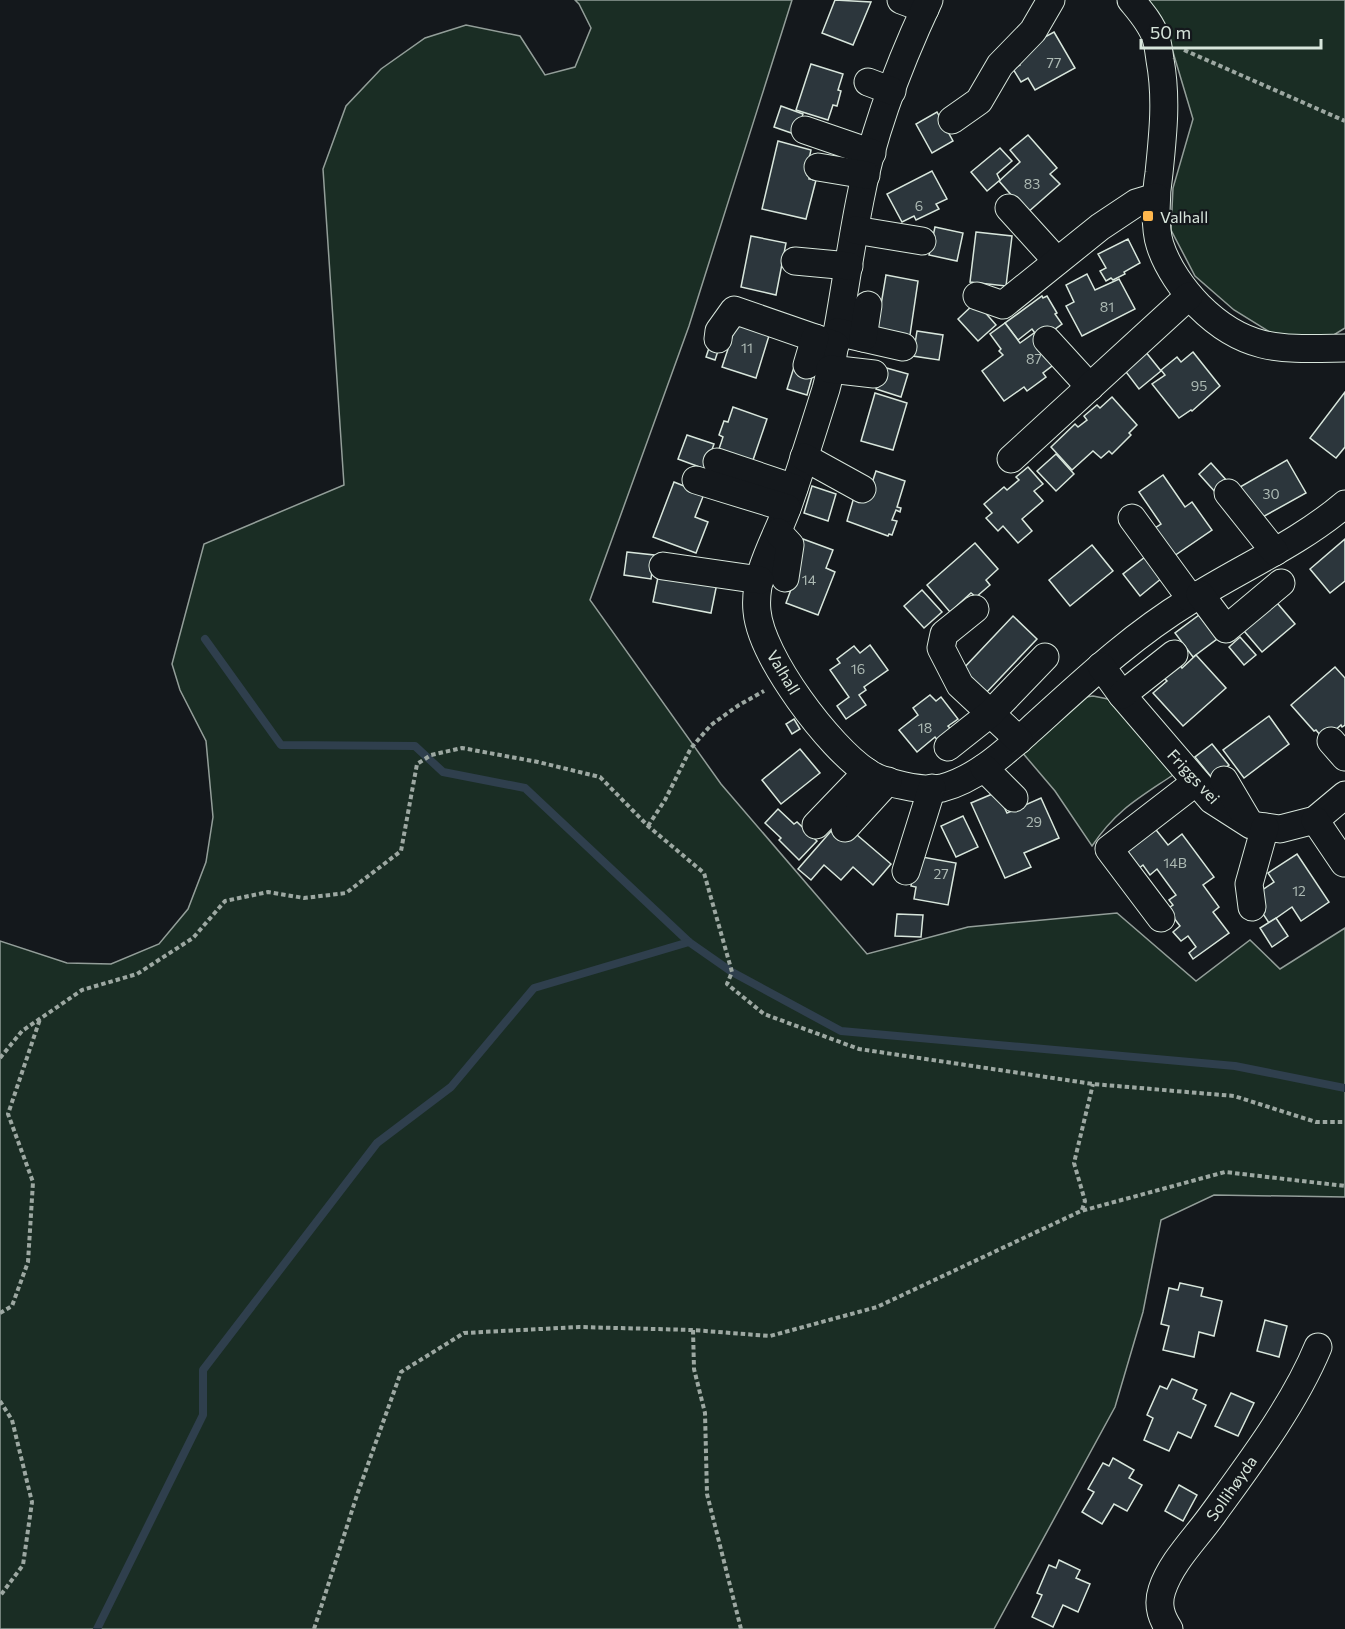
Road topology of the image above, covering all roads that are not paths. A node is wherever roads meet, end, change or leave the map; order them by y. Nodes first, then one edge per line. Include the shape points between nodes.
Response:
1 (1051, 0) edge
2 (1131, 0) edge
3 (918, 3) edge
4 (952, 120) dead end
5 (805, 130) dead end
6 (869, 164) junction
7 (818, 167) dead end
8 (1156, 197) junction
9 (1009, 208) dead end
10 (855, 230) junction
11 (922, 241) dead end
12 (795, 261) dead end
13 (1057, 261) junction
14 (849, 266) junction
15 (976, 296) dead end
16 (1189, 296) junction
17 (868, 305) dead end
18 (863, 338) junction
19 (718, 339) dead end
20 (1047, 340) dead end
21 (903, 347) dead end
22 (1345, 348) edge
23 (825, 350) junction
24 (874, 374) dead end
25 (1090, 387) junction
26 (804, 457) junction
27 (1011, 459) dead end
28 (717, 462) dead end
29 (696, 480) dead end
30 (862, 489) dead end
31 (1228, 494) dead end
32 (786, 509) junction
33 (1132, 518) dead end
34 (1339, 518) edge
35 (1275, 552) junction
36 (663, 566) dead end
37 (773, 579) junction
38 (1281, 583) dead end
39 (1180, 600) junction
40 (975, 609) dead end
41 (1174, 654) dead end
42 (1045, 657) dead end
43 (1101, 666) junction
44 (1122, 695) junction
45 (991, 713) junction
46 (1019, 740) junction
47 (948, 747) dead end
48 (984, 768) junction
49 (877, 777) junction
50 (1224, 780) dead end
51 (1196, 782) junction
52 (932, 788) junction
53 (1345, 795) edge
54 (1014, 798) dead end
55 (1345, 817) edge
56 (816, 825) dead end
57 (1258, 826) junction
58 (1319, 826) junction
59 (845, 828) dead end
60 (1344, 863) edge
61 (906, 871) dead end
62 (1252, 907) dead end
63 (1161, 918) dead end
64 (1318, 1347) dead end
65 (1169, 1629) edge

1 - 4 street via 1033,31 1000,65 979,101
2 - 8 street via 1156,38 1164,87 1165,122
3 - 6 street, Valhall via 880,87 880,121
5 - 6 street
6 - 7 street
6 - 10 street, Valhall
8 - 13 street via 1136,203 1105,235
8 - 16 street via 1159,244
9 - 13 street
10 - 11 street
10 - 14 street, Valhall
12 - 14 street
13 - 15 street via 1003,305
14 - 23 street, Valhall
16 - 22 street via 1217,324 1254,343 1292,349
16 - 25 street
17 - 18 street
18 - 21 street
18 - 23 street
19 - 23 street via 734,310
20 - 25 street
23 - 24 street
23 - 26 street, Valhall via 827,384
25 - 27 street via 1054,431
26 - 30 street
26 - 32 street, Valhall
28 - 32 street
29 - 32 street
31 - 35 street
32 - 37 street, Valhall
33 - 39 street
34 - 35 street, Valhall
35 - 39 street, Valhall
36 - 37 street
37 - 49 street, Valhall via 757,612 768,646 814,720 839,748
38 - 39 street via 1226,629
39 - 43 street, Valhall
40 - 45 street via 944,634 941,648 960,685
41 - 44 street
42 - 45 street
43 - 44 street, Friggs vei
43 - 46 street, Valhall
44 - 51 street, Friggs vei
45 - 46 street
45 - 47 street
46 - 48 street, Valhall
48 - 52 street, Valhall via 938,789
48 - 54 street
49 - 52 street, Valhall via 900,785
49 - 56 street
49 - 59 street
50 - 57 street
51 - 57 street, Friggs vei via 1212,800
51 - 63 street via 1109,849
52 - 61 street
53 - 58 street
55 - 58 street
57 - 58 street
57 - 62 street via 1249,884
58 - 60 street
64 - 65 street, Sollihøyda via 1261,1446 1170,1573 1160,1598 1161,1613

